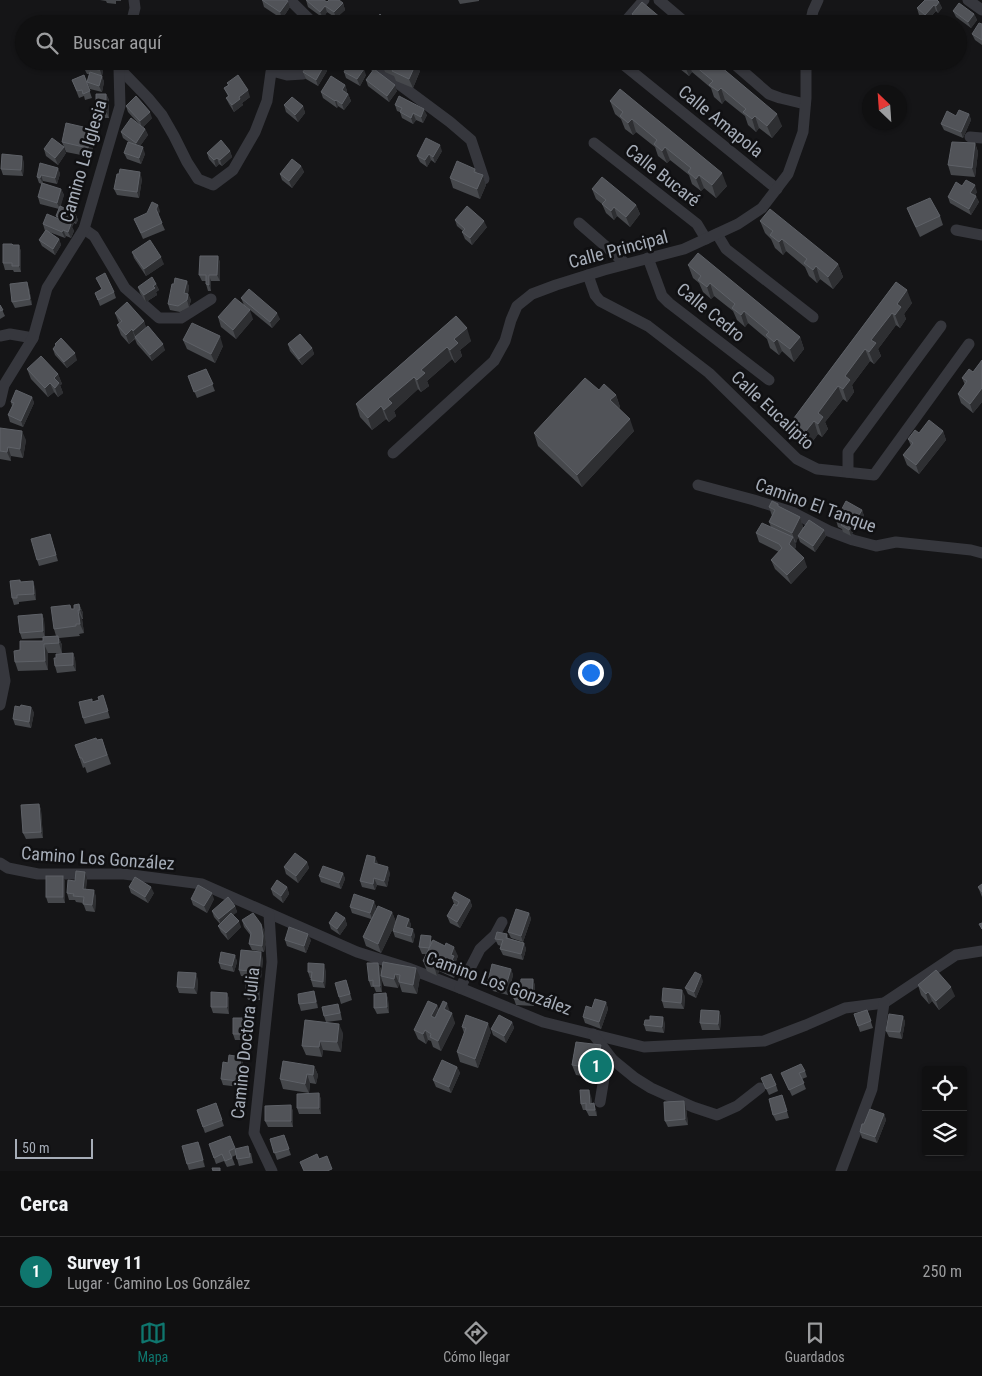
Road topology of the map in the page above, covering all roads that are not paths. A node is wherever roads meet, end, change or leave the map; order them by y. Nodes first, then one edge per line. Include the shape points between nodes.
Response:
1 (134, 0) edge
2 (290, 0) edge
3 (644, 0) edge
4 (660, 0) edge
5 (818, 0) edge
6 (968, 0) edge
7 (982, 10) edge
8 (133, 15) edge
9 (305, 15) edge
10 (631, 15) edge
11 (677, 15) edge
12 (812, 15) edge
13 (120, 70) edge
14 (125, 70) edge
15 (380, 70) edge
16 (630, 70) edge
17 (741, 70) edge
18 (806, 70) edge
19 (303, 74) edge
20 (805, 104) junction
21 (970, 136) dead end
22 (982, 138) edge
23 (594, 143) dead end
24 (484, 179) edge
25 (777, 190) junction
26 (580, 223) dead end
27 (84, 228) junction
28 (956, 230) dead end
29 (717, 234) junction
30 (982, 235) edge
31 (706, 239) junction
32 (648, 258) junction
33 (626, 264) junction
34 (588, 275) junction
35 (211, 299) dead end
36 (813, 317) dead end
37 (941, 326) dead end
38 (0, 336) edge
39 (33, 338) junction
40 (969, 344) dead end
41 (769, 380) dead end
42 (0, 402) edge
43 (393, 452) dead end
44 (848, 472) junction
45 (698, 485) dead end
46 (982, 553) edge
47 (0, 650) edge
48 (0, 705) edge
49 (0, 863) edge
50 (269, 914) junction
51 (502, 922) dead end
52 (982, 950) edge
53 (460, 988) junction
54 (884, 1003) junction
55 (593, 1034) junction
56 (613, 1060) junction
57 (760, 1088) dead end
58 (600, 1102) dead end
59 (272, 1171) edge
60 (841, 1171) edge

1 - 8 street
2 - 9 street
3 - 10 street
4 - 11 street
5 - 12 street
6 - 7 street
13 - 27 street, Camino La Iglesia via 120,106
14 - 19 street via 162,115 198,179 213,185 233,170 254,132 267,101 271,72
15 - 24 street via 471,140
16 - 25 street, Calle Amapola
17 - 20 street via 769,94
18 - 20 street, Calle Principal
20 - 25 street, Calle Principal via 803,132 788,174
21 - 22 street
23 - 31 street, Calle Bucaré via 697,224
25 - 29 street, Calle Principal via 762,208
26 - 33 street
27 - 35 street via 94,236 125,288 159,318 181,318
27 - 39 street, Camino La Iglesia via 47,288
28 - 30 street
29 - 31 street, Calle Principal
29 - 36 street via 726,249
31 - 32 street, Calle Principal via 684,249
32 - 33 street, Calle Principal
32 - 41 street, Calle Cedro via 662,296
33 - 34 street, Calle Principal
34 - 43 street, Calle Principal via 532,294 517,306 494,361
34 - 44 street, Calle Eucalipto via 600,301 648,326 709,373 797,459 817,469
37 - 44 street via 848,452
38 - 39 street via 10,334
39 - 42 street, Camino La Iglesia via 4,385
40 - 44 street, Calle Eucalipto via 874,475
45 - 46 street, Camino El Tanque via 792,512 829,531 876,546 896,542
47 - 48 street via 5,681
49 - 50 street, Camino Los González via 8,868 38,874 124,874 202,884
50 - 53 street, Camino Los González via 357,952
50 - 59 street, Camino Doctora Julia via 272,962 254,1133
51 - 53 street via 495,935 480,949
52 - 54 street, Camino Los González via 956,955
53 - 55 street, Camino Los González via 543,1022
54 - 55 street, Camino Los González via 845,1008 764,1041 644,1047
54 - 60 street via 872,1089
55 - 56 street
56 - 57 street via 651,1088 717,1114 737,1106
56 - 58 street via 605,1072

